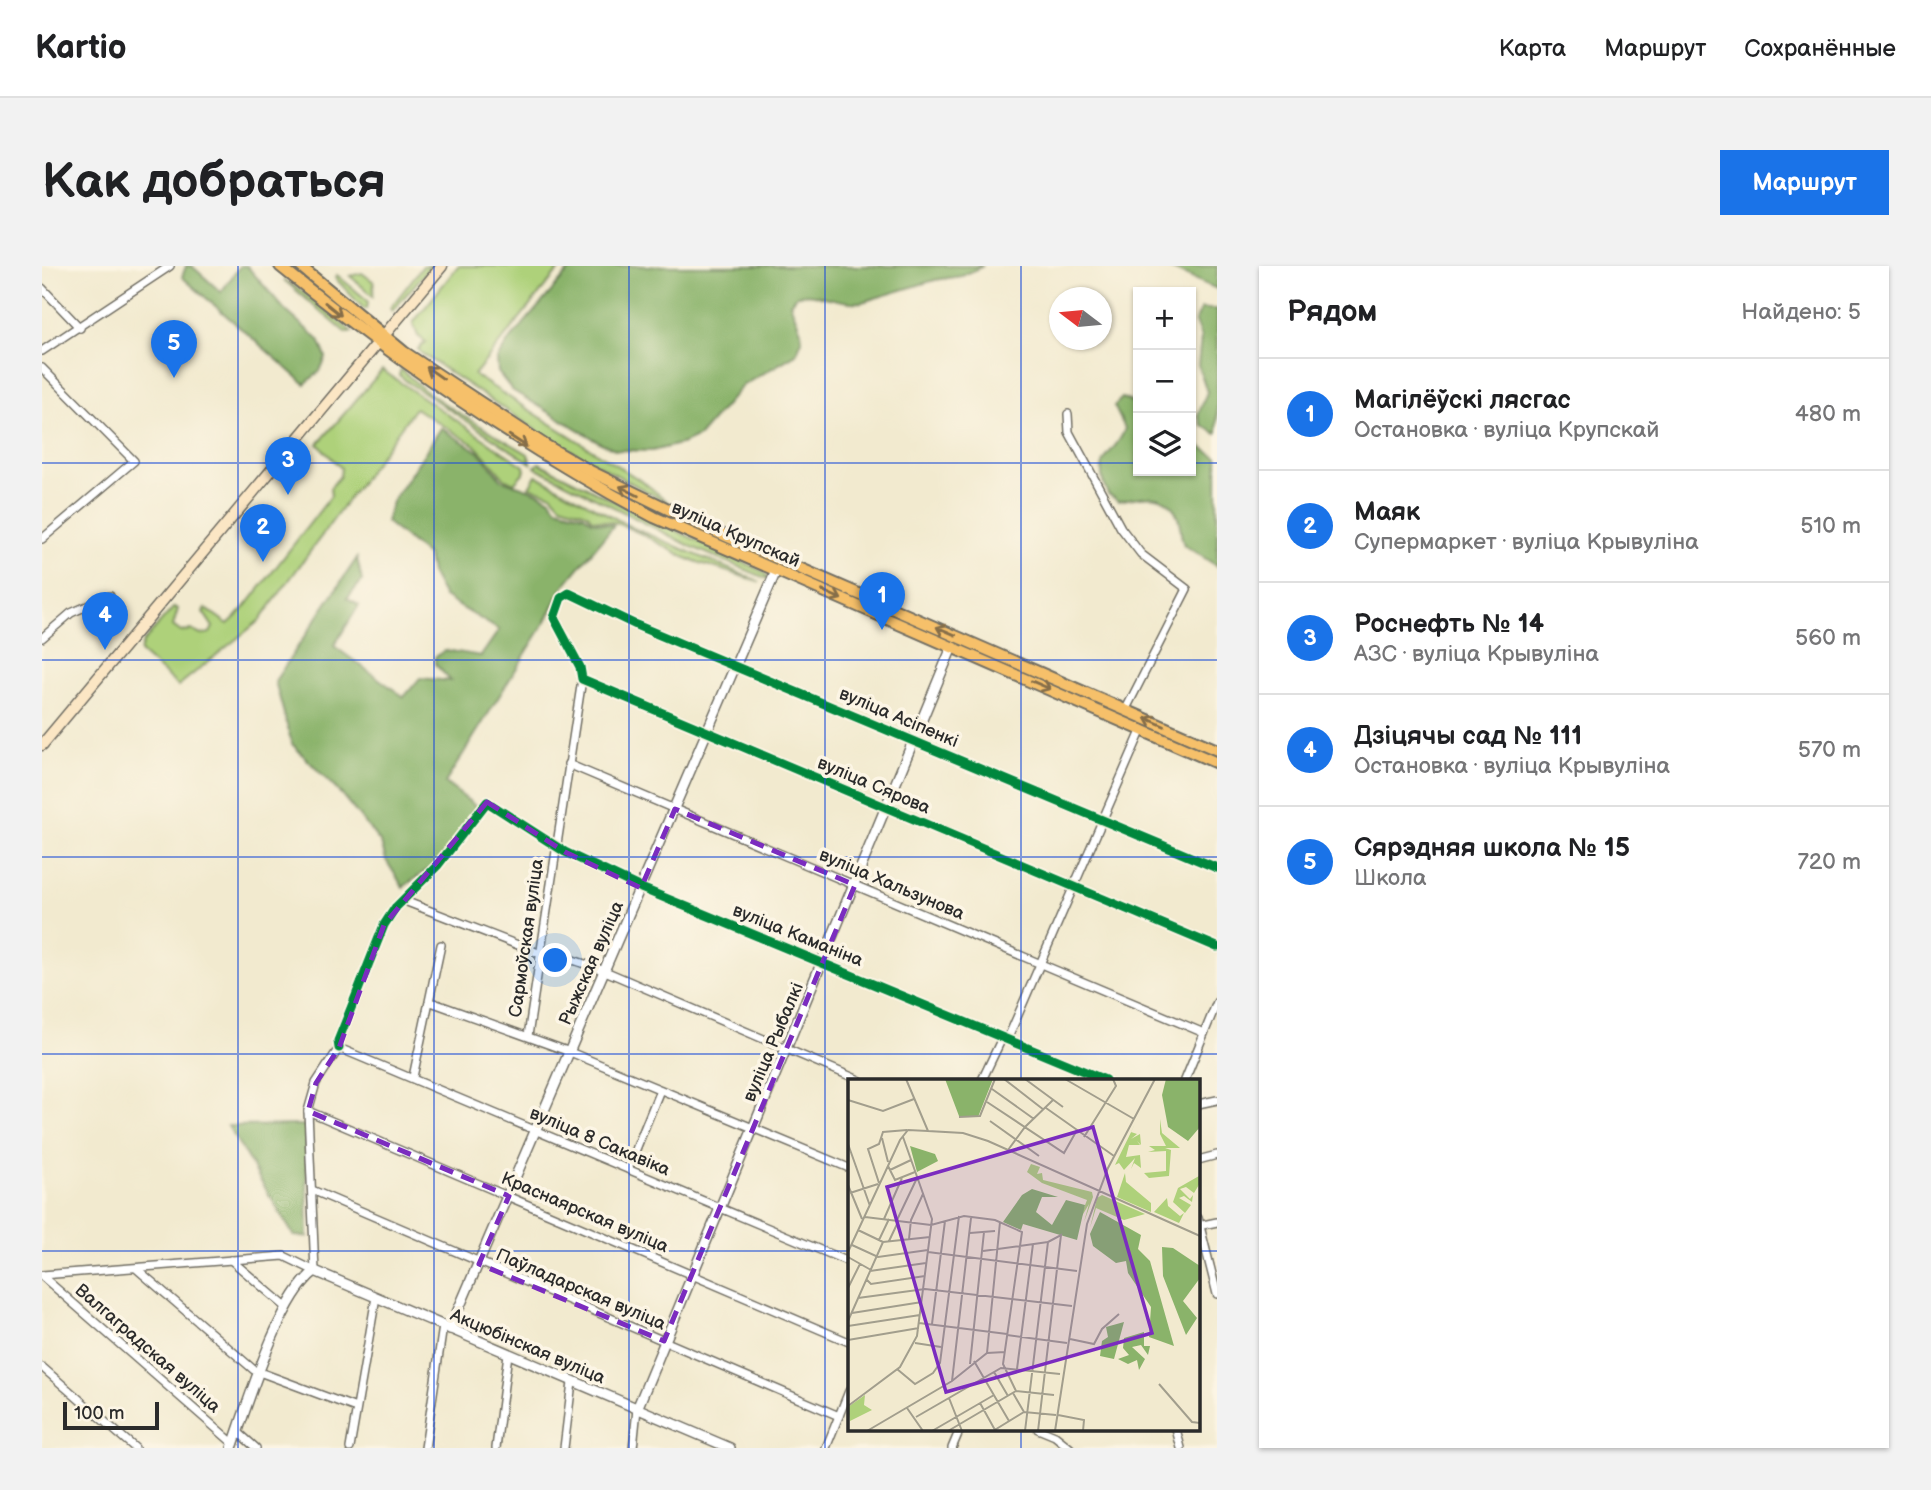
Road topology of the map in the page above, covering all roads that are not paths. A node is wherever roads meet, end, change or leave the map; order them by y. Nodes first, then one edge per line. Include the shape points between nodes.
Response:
1 (170, 266) edge
2 (280, 266) edge
3 (300, 266) edge
4 (442, 266) edge
5 (42, 288) edge
6 (80, 328) junction
7 (382, 342) junction
8 (42, 351) edge
9 (42, 368) edge
10 (1068, 414) dead end
11 (42, 539) edge
12 (776, 571) junction
13 (110, 596) dead end
14 (42, 638) edge
15 (952, 647) junction
16 (736, 666) junction
17 (582, 679) junction
18 (1126, 709) junction
19 (1142, 729) junction
20 (707, 732) junction
21 (915, 740) junction
22 (42, 745) edge
23 (1217, 750) edge
24 (1217, 763) edge
25 (568, 764) junction
26 (887, 808) junction
27 (675, 809) junction
28 (1102, 820) junction
29 (555, 845) junction
30 (1217, 868) edge
31 (855, 885) junction
32 (1074, 887) junction
33 (641, 888) junction
34 (402, 900) junction
35 (441, 945) dead end
36 (1217, 947) edge
37 (541, 954) junction
38 (823, 963) junction
39 (1041, 964) junction
40 (605, 971) junction
41 (431, 1002) junction
42 (1217, 1002) edge
43 (1204, 1033) junction
44 (528, 1036) junction
45 (1006, 1037) junction
46 (339, 1048) junction
47 (786, 1050) junction
48 (570, 1052) junction
49 (413, 1077) junction
50 (1094, 1078) edge
51 (857, 1079) edge
52 (983, 1079) edge
53 (1185, 1079) edge
54 (660, 1090) junction
55 (1217, 1100) edge
56 (1199, 1104) edge
57 (309, 1111) junction
58 (754, 1129) junction
59 (537, 1132) junction
60 (1217, 1155) edge
61 (1199, 1160) edge
62 (848, 1168) edge
63 (628, 1169) junction
64 (312, 1190) junction
65 (509, 1196) junction
66 (720, 1208) junction
67 (1217, 1222) edge
68 (1199, 1224) edge
69 (1199, 1228) edge
70 (230, 1260) junction
71 (848, 1262) edge
72 (479, 1264) junction
73 (137, 1269) junction
74 (315, 1271) junction
75 (42, 1275) edge
76 (692, 1275) junction
77 (1217, 1294) edge
78 (376, 1297) junction
79 (286, 1307) junction
80 (447, 1327) junction
81 (664, 1341) junction
82 (848, 1342) edge
83 (508, 1354) junction
84 (42, 1367) edge
85 (261, 1373) junction
86 (572, 1382) junction
87 (848, 1394) edge
88 (356, 1408) junction
89 (637, 1409) junction
90 (839, 1416) junction
91 (960, 1430) edge
92 (1040, 1430) edge
93 (1176, 1430) edge
94 (238, 1432) junction
95 (704, 1437) junction
96 (233, 1446) edge
97 (135, 1448) edge
98 (256, 1448) edge
99 (350, 1448) edge
100 (425, 1448) edge
101 (496, 1448) edge
102 (564, 1448) edge
103 (633, 1448) edge
104 (702, 1448) edge
105 (730, 1448) edge
106 (826, 1448) edge
107 (952, 1448) edge
108 (1070, 1448) edge
109 (1181, 1448) edge

1 - 6 street
2 -> 7 main road, вуліца Крупскай
3 - 7 main road, вуліца Крупскай
4 - 7 main road
5 - 6 street
6 - 8 street
7 -> 12 main road, вуліца Крупскай via 461,404 586,481
18 -> 7 main road, вуліца Крупскай via 636,495 545,445
7 - 22 main road
9 - 11 street via 134,461
10 - 18 street via 1069,432 1121,528 1141,554 1187,589
12 -> 15 main road, вуліца Крупскай
12 - 16 street, Рыжская вуліца
13 - 14 street via 71,613
15 -> 19 main road, вуліца Крупскай
15 - 21 street, вуліца Рыбалкі
16 - 17 street, вуліца Асіпенкі via 569,593 561,598 554,618
16 - 20 street, Рыжская вуліца
16 - 21 street, вуліца Асіпенкі
17 - 20 street, вуліца Сярова
17 - 25 street, Сармоўская вуліца
23 -> 18 main road, вуліца Крупскай
19 - 24 main road, вуліца Крупскай
19 - 28 street
20 - 26 street, вуліца Сярова
20 - 27 street, Рыжская вуліца
21 - 26 street, вуліца Рыбалкі
21 - 28 street, вуліца Асіпенкі
25 - 27 street, вуліца Хальзунова
25 - 29 street, Сармоўская вуліца
26 - 31 street, вуліца Рыбалкі
26 - 32 street, вуліца Сярова
27 - 31 street, вуліца Хальзунова
27 - 33 street, Рыжская вуліца
28 - 30 street, вуліца Асіпенкі
28 - 32 street
29 - 33 street, вуліца Каманіна
29 - 34 street, вуліца Каманіна via 487,802 438,865
29 - 37 street, Сармоўская вуліца
31 - 38 street, вуліца Рыбалкі
31 - 39 street, вуліца Хальзунова
32 - 36 street, вуліца Сярова
32 - 39 street
33 - 38 street, вуліца Каманіна
33 - 40 street, Рыжская вуліца
34 - 37 street
34 - 46 street via 384,925
35 - 41 street
37 - 40 street via 550,952
37 - 44 street, Сармоўская вуліца
38 - 45 street, вуліца Каманіна
38 - 47 street, вуліца Рыбалкі
39 - 43 street, вуліца Хальзунова
39 - 45 street
40 - 47 street
40 - 48 street, Рыжская вуліца
41 - 44 street
41 - 49 street
42 - 43 street
43 - 53 street
44 - 48 street
45 - 50 street, вуліца Каманіна
45 - 52 street
46 - 49 street, вуліца 8 Сакавіка
46 - 57 street via 316,1083
47 - 51 street
47 - 58 street, вуліца Рыбалкі
48 - 54 street
48 - 59 street, Рыжская вуліца
49 - 59 street, вуліца 8 Сакавіка
54 - 58 street
54 - 63 street
55 - 56 street
57 - 64 street
57 - 65 street, Краснаярская вуліца
58 - 62 street
58 - 66 street, вуліца Рыбалкі
59 - 63 street, вуліца 8 Сакавіка
59 - 65 street, Рыжская вуліца
60 - 61 street
63 - 66 street, вуліца 8 Сакавіка
64 - 72 street, Паўладарская вуліца
64 - 74 street
65 - 72 street, Рыжская вуліца
65 - 76 street, Краснаярская вуліца
66 - 71 street, вуліца 8 Сакавіка
66 - 76 street, вуліца Рыбалкі
67 - 68 street
69 - 77 street
70 - 73 street
70 - 74 street via 284,1256
70 - 79 street
72 - 80 street, Рыжская вуліца
72 - 81 street, Паўладарская вуліца
73 - 75 street
73 - 85 street
74 - 78 street, Акцюбінская вуліца
74 - 79 street via 302,1280
75 - 96 street, Валгаградская вуліца
76 - 81 street, вуліца Рыбалкі
76 - 82 street, Краснаярская вуліца
78 - 80 street, Акцюбінская вуліца
78 - 88 street
79 - 85 street
80 - 83 street, Акцюбінская вуліца
80 - 100 street
81 - 89 street, вуліца Рыбалкі
81 - 90 street, Паўладарская вуліца
83 - 86 street, Акцюбінская вуліца
83 - 101 street
84 - 97 street
85 - 88 street
85 - 94 street
86 - 89 street, Акцюбінская вуліца
86 - 102 street
87 - 90 street
88 - 99 street
89 - 95 street, Акцюбінская вуліца
89 - 103 street
90 - 106 street
91 - 107 street
92 - 108 street
93 - 109 street
94 - 96 street
94 - 98 street
95 - 104 street
95 - 105 street, Акцюбінская вуліца

